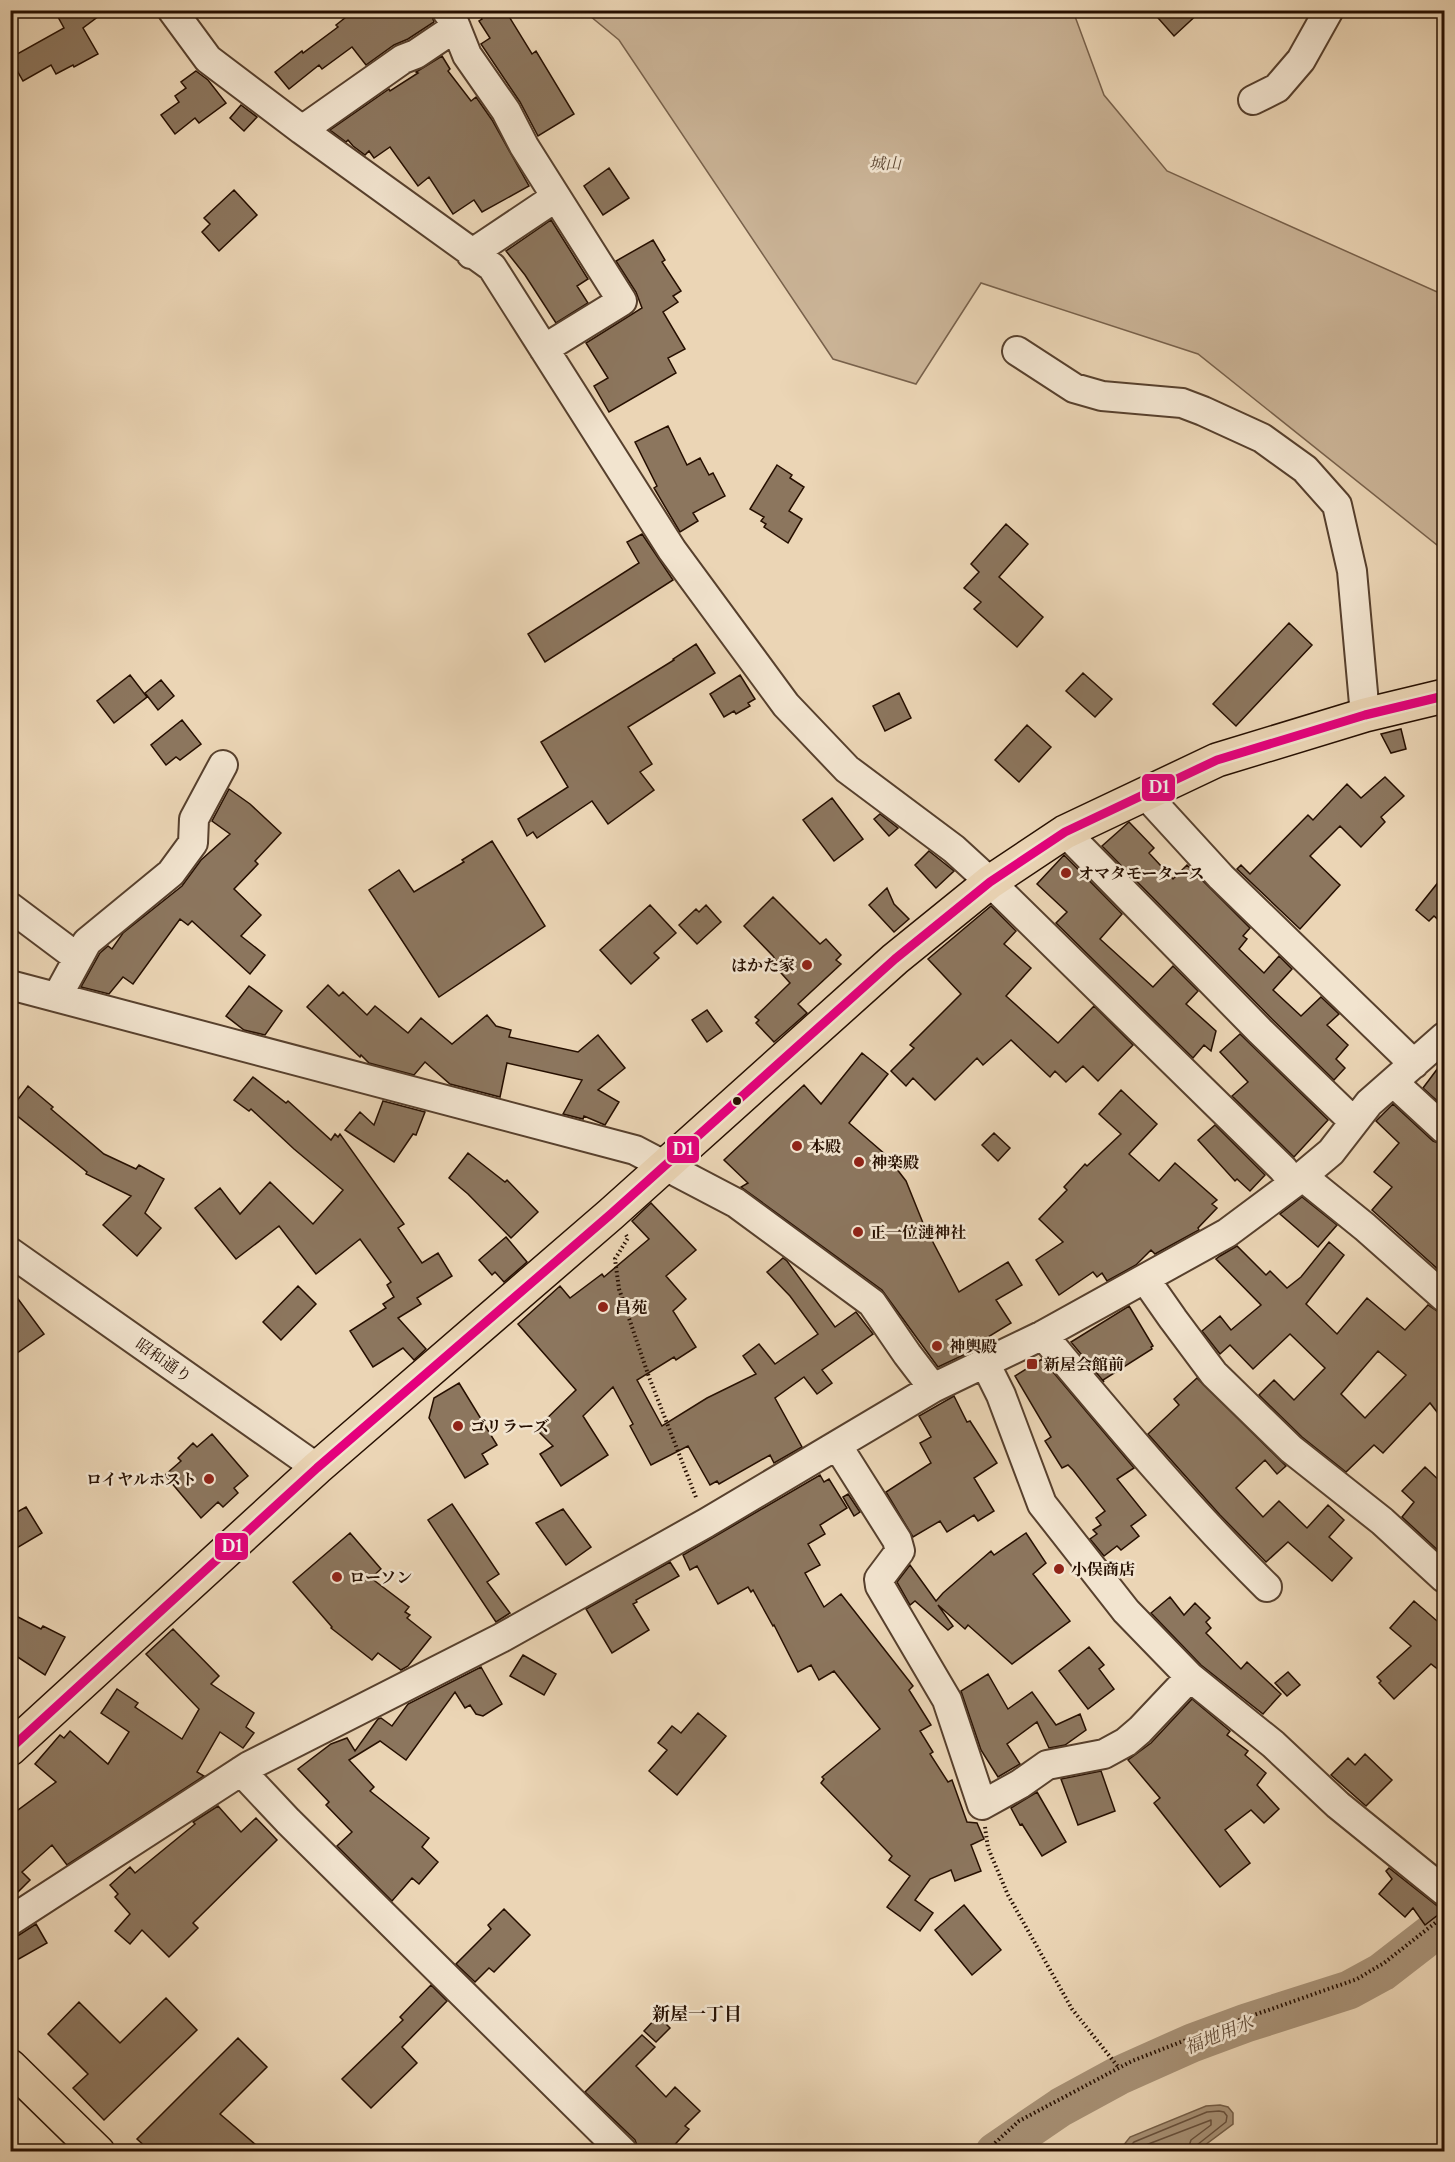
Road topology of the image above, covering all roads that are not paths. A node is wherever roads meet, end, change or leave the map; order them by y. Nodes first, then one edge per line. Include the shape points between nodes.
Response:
1 (172, 10) edge
2 (1329, 10) edge
3 (451, 19) edge
4 (1253, 100) dead end
5 (302, 130) junction
6 (556, 197) junction
7 (471, 254) junction
8 (544, 349) junction
9 (1017, 351) dead end
10 (1444, 696) edge
11 (1365, 715) junction
12 (223, 765) dead end
13 (1145, 794) junction
14 (1065, 832) junction
15 (990, 882) junction
16 (10, 907) edge
17 (78, 958) junction
18 (10, 985) edge
19 (57, 997) junction
20 (1444, 1036) edge
21 (1403, 1073) junction
22 (1354, 1122) junction
23 (1444, 1129) edge
24 (665, 1165) junction
25 (1298, 1179) junction
26 (10, 1252) edge
27 (1145, 1279) junction
28 (1444, 1297) edge
29 (1043, 1335) junction
30 (985, 1363) junction
31 (933, 1388) junction
32 (837, 1445) junction
33 (317, 1467) junction
34 (1444, 1578) edge
35 (1267, 1587) dead end
36 (1190, 1677) junction
37 (10, 1749) edge
38 (241, 1771) junction
39 (1444, 1891) edge
40 (10, 1921) edge
41 (10, 2066) edge
42 (98, 2151) edge
43 (624, 2151) edge

1 - 5 street via 208,59
2 - 4 street via 1301,60 1277,88
3 - 5 street via 416,54 403,58
3 - 6 street via 467,55 507,111
5 - 7 street
6 - 7 street
6 - 8 street via 622,301
7 - 8 street via 492,267
8 - 15 street via 672,550 786,705 847,769 954,849
9 - 11 street via 1074,388 1102,396 1182,403 1203,411 1262,438 1305,469 1337,505 1352,571
10 - 11 main road
11 - 13 main road via 1217,760
12 - 17 street via 194,819 193,843 171,873 87,942
13 - 14 main road
13 - 21 street
14 - 15 main road
14 - 22 street
15 - 24 main road via 895,959
15 - 25 street via 1283,1169
16 - 17 street
17 - 19 street
18 - 19 street
19 - 24 street via 635,1150
20 - 21 street
21 - 22 street
21 - 23 street
22 - 25 street via 1331,1152
24 - 31 street via 736,1203 872,1303
24 - 33 main road
25 - 27 street via 1227,1233
25 - 28 street via 1365,1227
26 - 33 street, 昭和通り
27 - 29 street
27 - 34 street via 1214,1374 1291,1449 1382,1521
29 - 30 street
29 - 35 street via 1119,1426
30 - 31 street
30 - 36 street via 1042,1504 1126,1611
31 - 32 street
32 - 36 street via 897,1540 900,1551 879,1579 880,1586 947,1700 982,1805 1047,1765 1104,1755 1126,1742
32 - 38 street via 501,1638
33 - 37 main road
36 - 39 street
38 - 40 street
38 - 43 street
41 - 42 main road

